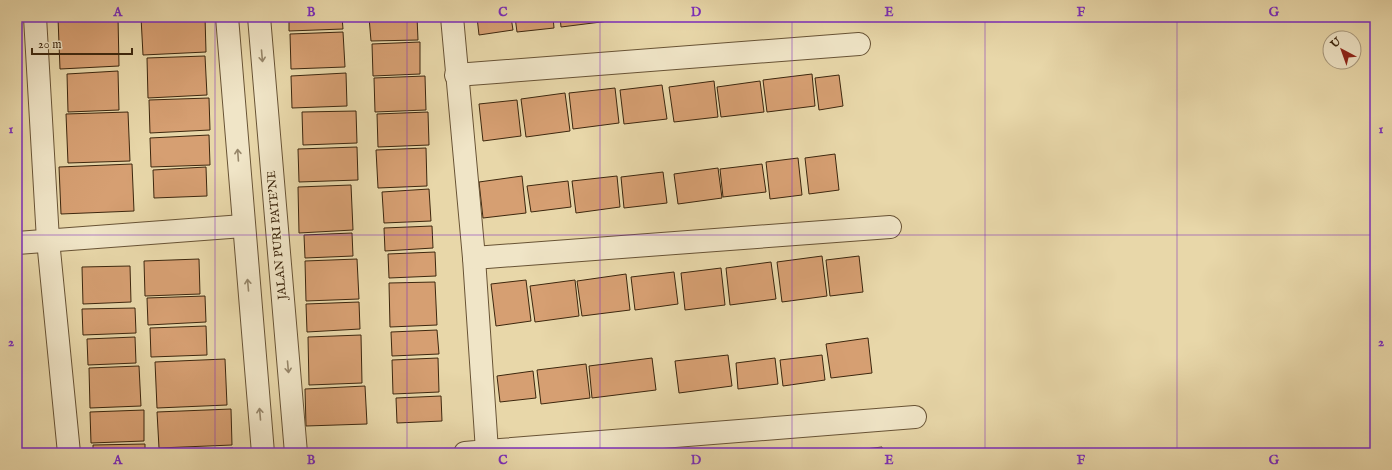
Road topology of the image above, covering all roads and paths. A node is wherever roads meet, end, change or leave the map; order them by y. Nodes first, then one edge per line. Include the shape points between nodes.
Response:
1 (35, 17) edge
2 (227, 17) edge
3 (259, 17) edge
4 (452, 17) edge
5 (859, 44) dead end
6 (456, 75) junction
7 (243, 226) junction
8 (890, 227) dead end
9 (48, 240) junction
10 (17, 242) edge
11 (474, 258) junction
12 (286, 334) junction
13 (253, 337) junction
14 (915, 417) dead end
15 (487, 452) edge
16 (69, 453) edge
17 (263, 453) edge
18 (296, 453) edge
19 (465, 453) edge

1 - 9 street
7 -> 2 street
3 -> 12 street, JALAN PURI PATE'NE
4 - 6 street
5 - 6 street
6 - 11 street
7 - 9 street
13 -> 7 street
8 - 11 street
9 - 10 street
9 - 16 street
11 - 15 street
12 - 13 street
12 -> 18 street, JALAN PURI PATE'NE
17 -> 13 street
14 - 15 street
15 - 19 street

